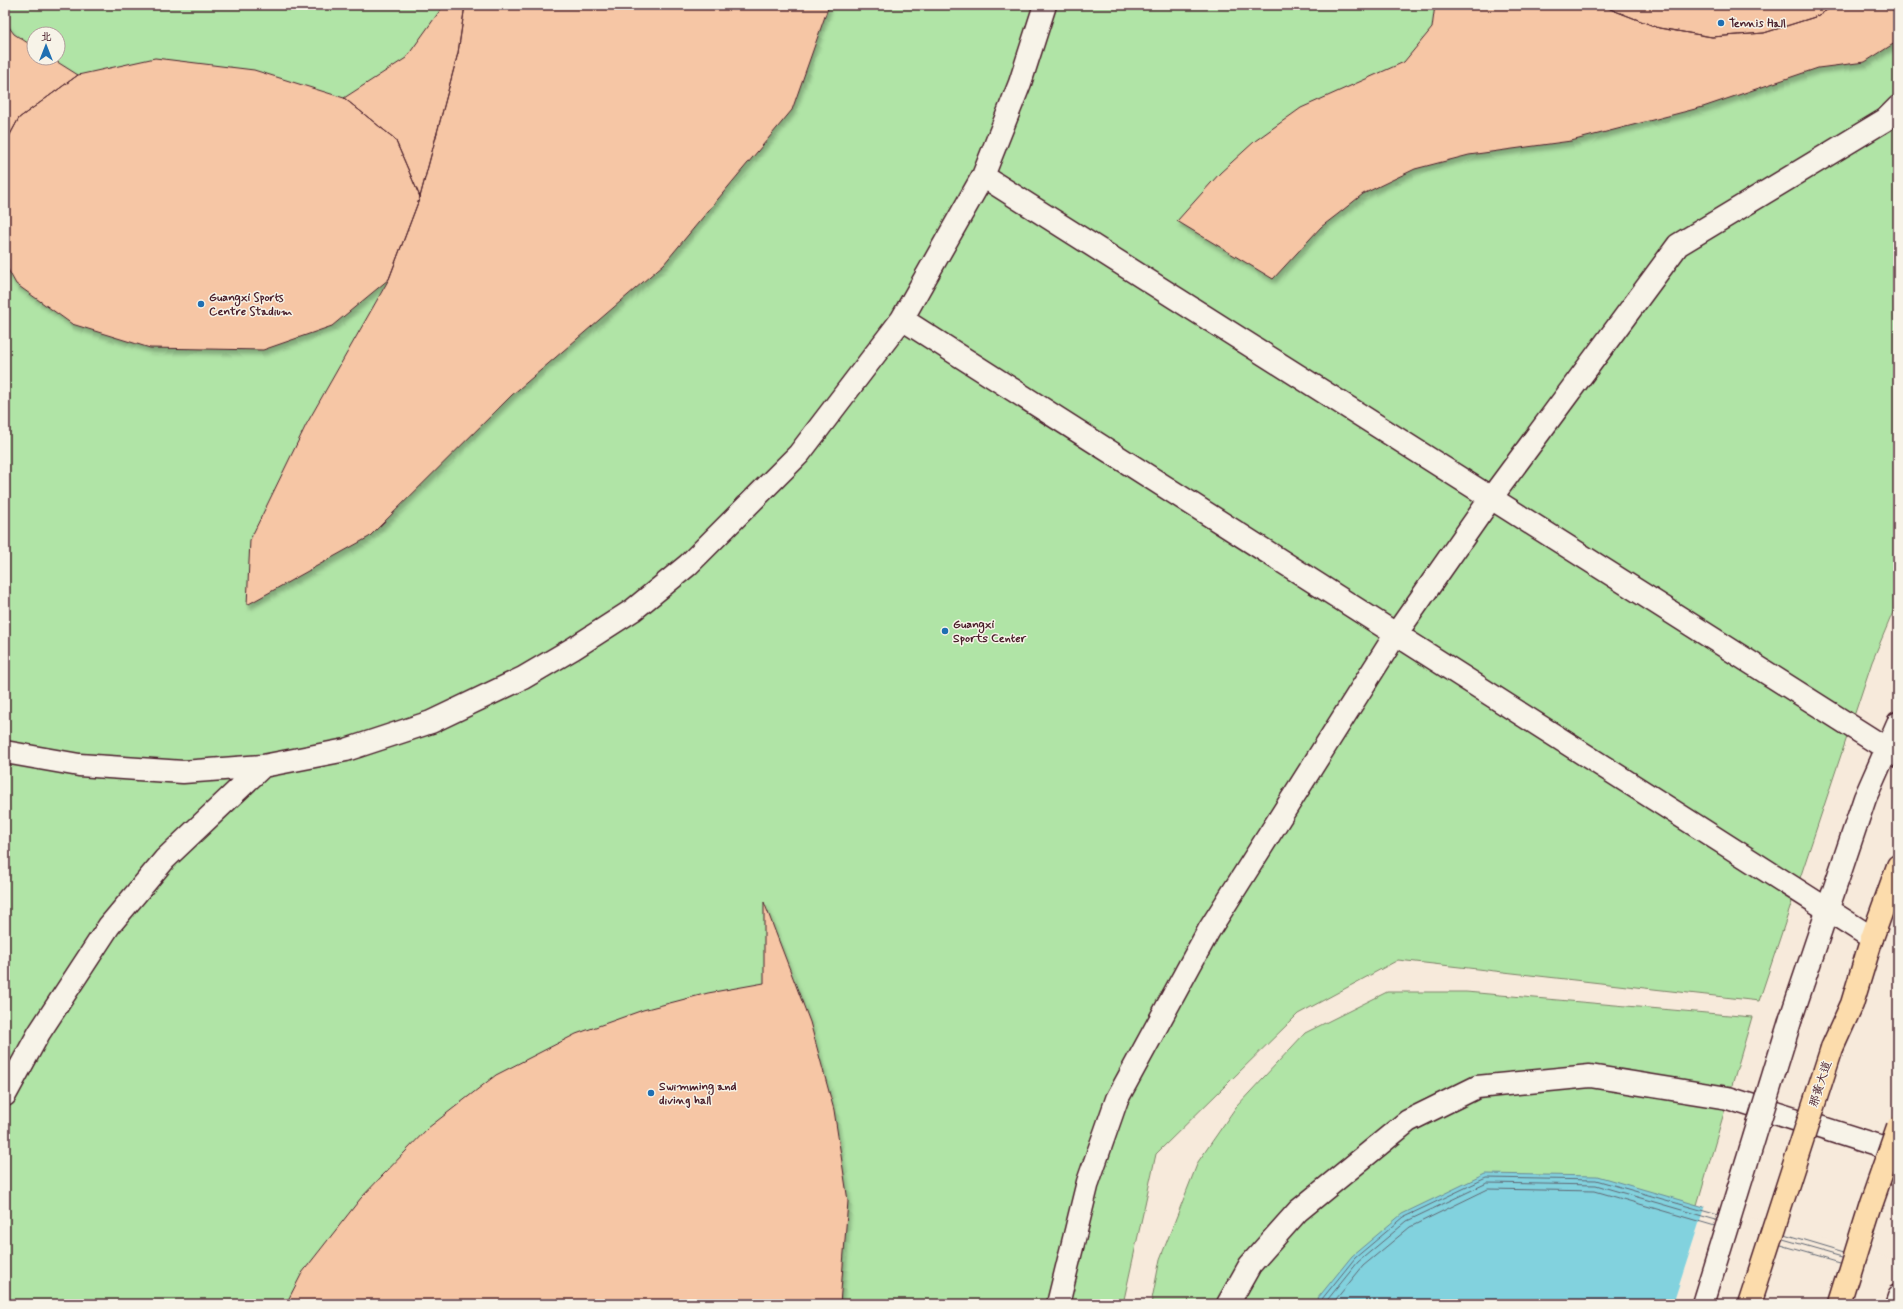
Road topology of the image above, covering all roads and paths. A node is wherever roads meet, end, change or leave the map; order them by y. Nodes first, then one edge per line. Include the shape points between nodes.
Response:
1 (1046, 5) edge
2 (1898, 107) edge
3 (983, 176) junction
4 (902, 318) junction
5 (1491, 498) junction
6 (1396, 634) junction
7 (1898, 723) edge
8 (5, 752) edge
9 (1892, 752) edge
10 (263, 766) junction
11 (1898, 866) edge
12 (1828, 909) junction
13 (1872, 938) junction
14 (5, 1095) edge
15 (1898, 1127) edge
16 (1898, 1152) edge
17 (1898, 1295) edge
18 (1058, 1304) edge
19 (1228, 1304) edge
20 (1703, 1304) edge
21 (1749, 1304) edge
22 (1840, 1304) edge
23 (1896, 1304) edge

1 - 3 street via 1020,83
2 - 5 street via 1885,120 1678,245
3 - 4 street
3 - 5 street
4 - 6 street
4 - 10 street via 800,454 688,565 633,610 522,678 431,722 346,750
5 - 6 street
5 - 9 street
6 - 12 street
6 - 18 street via 1209,930 1117,1100 1088,1182
7 - 9 street
8 - 10 street via 79,765 175,771
9 - 12 street via 1866,798
10 - 14 street via 165,859 109,926 39,1033
11 - 13 main road, 那黄大道
12 - 13 street
12 - 20 street, bridge via 1791,1018
13 - 21 main road, 那黄大道, bridge via 1852,1004 1832,1048
15 - 22 main road, bridge
16 - 19 street via 1728,1098 1590,1076 1477,1087 1408,1121 1298,1211 1250,1266
17 - 23 street

